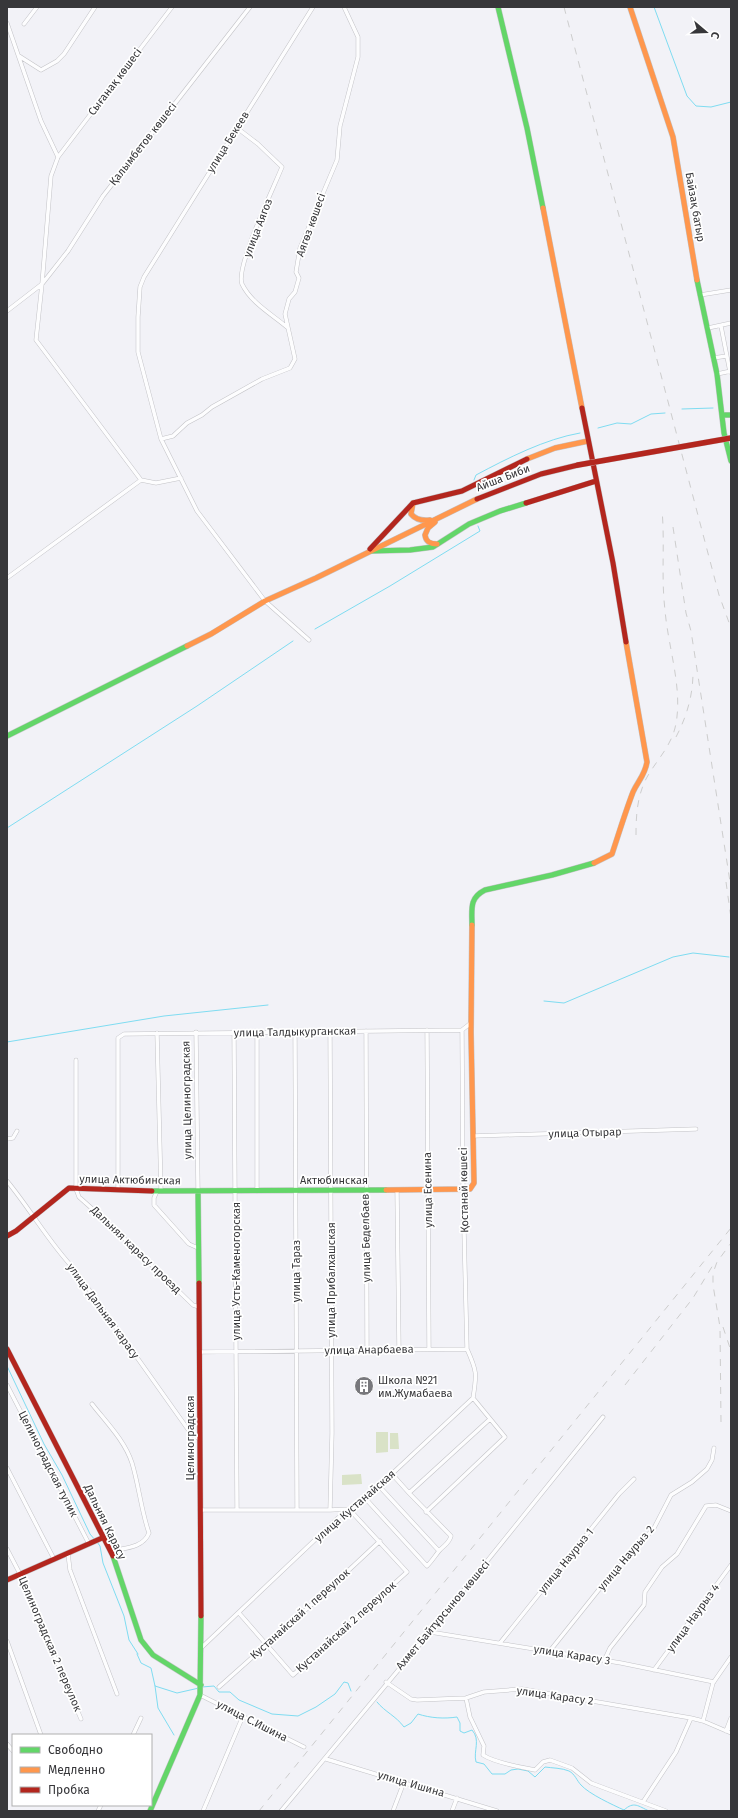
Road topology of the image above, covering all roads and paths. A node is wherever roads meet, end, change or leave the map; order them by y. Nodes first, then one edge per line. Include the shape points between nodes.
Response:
1 (38, 7) edge
2 (95, 7) edge
3 (172, 7) edge
4 (250, 7) edge
5 (313, 7) edge
6 (344, 7) edge
7 (498, 7) edge
8 (630, 7) edge
9 (7, 23) edge
10 (24, 24) dead end
11 (19, 56) junction
12 (237, 128) junction
13 (58, 157) junction
14 (42, 284) junction
15 (731, 290) edge
16 (700, 295) junction
17 (7, 311) edge
18 (731, 323) edge
19 (721, 326) junction
20 (708, 328) junction
21 (289, 329) junction
22 (726, 356) junction
23 (713, 358) junction
24 (730, 371) edge
25 (717, 374) junction
26 (722, 415) junction
27 (731, 415) edge
28 (731, 438) edge
29 (161, 439) junction
30 (588, 441) junction
31 (731, 460) edge
32 (181, 478) junction
33 (141, 480) junction
34 (596, 481) junction
35 (413, 503) junction
36 (438, 518) junction
37 (439, 544) junction
38 (368, 552) junction
39 (7, 578) edge
40 (265, 601) junction
41 (309, 640) dead end
42 (7, 736) edge
43 (471, 1023) junction
44 (427, 1030) junction
45 (462, 1030) junction
46 (366, 1031) junction
47 (196, 1032) junction
48 (257, 1032) junction
49 (295, 1032) junction
50 (330, 1032) junction
51 (157, 1033) junction
52 (234, 1033) junction
53 (76, 1060) dead end
54 (696, 1129) dead end
55 (17, 1132) dead end
56 (473, 1136) junction
57 (7, 1139) edge
58 (7, 1181) edge
59 (76, 1188) junction
60 (118, 1190) junction
61 (159, 1190) junction
62 (296, 1190) junction
63 (331, 1190) junction
64 (366, 1190) junction
65 (397, 1190) junction
66 (428, 1190) junction
67 (463, 1190) junction
68 (198, 1191) junction
69 (235, 1191) junction
70 (257, 1191) junction
71 (35, 1216) junction
72 (7, 1236) edge
73 (198, 1248) junction
74 (199, 1307) junction
75 (399, 1349) junction
76 (429, 1349) junction
77 (467, 1349) junction
78 (7, 1350) edge
79 (296, 1350) junction
80 (331, 1350) junction
81 (367, 1350) junction
82 (236, 1351) junction
83 (199, 1352) junction
84 (7, 1384) edge
85 (473, 1398) junction
86 (92, 1404) dead end
87 (603, 1417) dead end
88 (490, 1419) junction
89 (200, 1439) junction
90 (714, 1448) dead end
91 (7, 1468) edge
92 (392, 1474) junction
93 (634, 1479) dead end
94 (379, 1486) junction
95 (409, 1493) junction
96 (365, 1498) junction
97 (237, 1509) junction
98 (297, 1509) junction
99 (200, 1510) junction
100 (330, 1510) junction
101 (349, 1510) junction
102 (731, 1511) edge
103 (426, 1512) junction
104 (101, 1539) junction
105 (380, 1541) junction
106 (91, 1543) junction
107 (7, 1549) edge
108 (111, 1551) junction
109 (439, 1551) junction
110 (68, 1554) junction
111 (54, 1559) junction
112 (731, 1565) edge
113 (20, 1574) junction
114 (7, 1580) edge
115 (238, 1613) junction
116 (430, 1632) junction
117 (7, 1641) edge
118 (266, 1644) junction
119 (500, 1644) junction
120 (201, 1648) junction
121 (549, 1652) junction
122 (731, 1657) edge
123 (604, 1660) junction
124 (654, 1670) junction
125 (386, 1682) junction
126 (714, 1682) junction
127 (201, 1684) junction
128 (219, 1687) dead end
129 (117, 1694) dead end
130 (200, 1695) junction
131 (466, 1698) junction
132 (243, 1716) junction
133 (142, 1718) dead end
134 (691, 1718) junction
135 (731, 1718) edge
136 (81, 1719) dead end
137 (703, 1721) junction
138 (731, 1726) edge
139 (726, 1731) junction
140 (731, 1733) edge
141 (41, 1734) edge
142 (134, 1734) edge
143 (304, 1747) dead end
144 (326, 1759) junction
145 (404, 1782) junction
146 (457, 1798) junction
147 (643, 1802) junction
148 (150, 1811) edge
149 (203, 1811) edge
150 (281, 1811) edge
151 (393, 1811) edge
152 (452, 1811) edge
153 (497, 1811) edge
154 (666, 1811) edge

1 - 10 street
2 - 11 street via 57,61 41,70
3 - 13 street, Сығанақ көшесі
4 - 14 street, Қалымбетов көшесі via 103,196 68,251
5 - 12 street, улица Бекеев
6 - 21 street, Аягөз көшесі via 358,37 358,57 340,126 336,160 300,248 296,272 299,278 285,314
7 - 30 street via 528,136
8 - 16 street, Байзақ батыр via 673,137
9 - 11 street
11 - 13 street via 41,121
12 - 21 street, улица Аягоз via 282,167 252,239 240,277 242,285 252,298
12 - 29 street, улица Бекеев via 140,287 138,352
13 - 14 street, Сығанақ көшесі via 51,176
14 - 17 street, Қалымбетов көшесі
14 - 33 street, Сығанақ көшесі via 36,340
15 - 16 street
16 - 20 street, Байзақ батыр
18 - 19 street
19 - 20 street
19 - 22 street
20 - 23 street, Байзақ батыр
21 - 29 street, Аягөз көшесі via 295,359 290,368 255,382 187,423 173,436
22 - 23 street
22 - 24 street
23 - 25 street, Байзақ батыр
24 - 25 street
25 - 26 street, Байзақ батыр
26 - 27 street
26 - 31 street, Байзақ батыр
28 - 36 street, Айша Биби, bridge via 541,474 476,499
29 - 32 street, улица Бекеев
30 - 34 street
30 - 35 street via 555,448 462,491
32 - 33 street via 156,483
32 - 40 street, улица Бекеев via 197,511
33 - 39 street
34 - 37 street via 469,524
34 - 43 street via 613,563 647,762 645,773 634,790 612,854 607,859 581,868 485,890 475,897 472,904
35 - 36 street via 411,514 415,519 424,521
35 - 38 street
36 - 37 street via 424,534 431,544
36 - 38 street, Айша Биби
37 - 38 street via 417,550
38 - 40 street, Айша Биби
40 - 41 street, улица Бекеев
40 - 42 street, Айша Биби via 211,634
43 - 45 street
43 - 56 street
44 - 45 street, улица Талдыкурганская
44 - 46 street, улица Талдыкурганская
44 - 66 street, улица Есенина
45 - 67 street, Қостанай көшесі
46 - 50 street, улица Талдыкурганская
46 - 64 street, улица Беделбаев
47 - 51 street, улица Талдыкурганская
47 - 52 street, улица Талдыкурганская
47 - 68 street, улица Целиноградская
48 - 49 street, улица Талдыкурганская
48 - 52 street, улица Талдыкурганская
48 - 70 street
49 - 50 street, улица Талдыкурганская
49 - 62 street, улица Тараз
50 - 63 street, улица Прибалхашская
51 - 60 street, улица Талдыкурганская via 124,1034 118,1038
51 - 61 street
52 - 69 street, улица Усть-Каменогорская
53 - 59 street
54 - 56 street, улица Отырар
55 - 57 street via 13,1138
56 - 67 street, Актюбинская via 474,1183 470,1189
58 - 71 street, улица Дальняя карасу
59 - 60 street, улица Актюбинская
59 - 71 street, улица Актюбинская via 69,1188
59 - 74 street, Дальняя карасу проезд via 79,1197
60 - 61 street, улица Актюбинская
61 - 68 street, улица Актюбинская
61 - 73 street via 154,1198 154,1206 190,1244
62 - 63 street, Актюбинская
62 - 70 street, Актюбинская
62 - 79 street, улица Тараз
63 - 64 street, Актюбинская
63 - 80 street, улица Прибалхашская
64 - 65 street, Актюбинская
64 - 81 street, улица Беделбаев
65 - 66 street, Актюбинская
65 - 75 street
66 - 67 street, Актюбинская
66 - 76 street, улица Есенина
67 - 77 street, Қостанай көшесі
68 - 69 street, Актюбинская
68 - 73 street, Целиноградская
69 - 70 street, Актюбинская
69 - 82 street, улица Усть-Каменогорская
71 - 72 street, улица Актюбинская
71 - 89 street, улица Дальняя карасу via 61,1256 75,1270 192,1435
73 - 74 street, Целиноградская
74 - 83 street, Целиноградская
75 - 76 street, улица Анарбаева
75 - 81 street, улица Анарбаева
76 - 77 street, улица Анарбаева
77 - 85 street via 477,1377
78 - 104 street, Дальняя Карасу
79 - 80 street, улица Анарбаева
79 - 82 street, улица Анарбаева
79 - 98 street, улица Тараз
80 - 81 street, улица Анарбаева
80 - 100 street, улица Прибалхашская
82 - 83 street, улица Анарбаева
82 - 97 street, улица Усть-Каменогорская
83 - 89 street, Целиноградская
84 - 106 street, Целиноградская тупик
85 - 88 street
85 - 92 street, улица Кустанайская
86 - 108 street via 126,1448 132,1462 143,1517 149,1533 146,1540 140,1544
87 - 116 street, Ахмет Байтұрсынов көшесі
88 - 95 street
88 - 103 street via 505,1437
89 - 99 street, Целиноградская
90 - 121 street, улица Наурыз 2 via 708,1469 672,1495 654,1528 601,1587
91 - 111 street
92 - 94 street, улица Кустанайская
92 - 95 street
93 - 119 street, улица Наурыз 1 via 619,1494
94 - 96 street, улица Кустанайская
94 - 109 street
95 - 103 street
96 - 101 street, улица Кустанайская
96 - 109 street via 427,1566
97 - 98 street
97 - 99 street
98 - 100 street
99 - 120 street, Целиноградская
100 - 101 street
101 - 105 street
101 - 115 street, улица Кустанайская
102 - 123 street via 716,1505 706,1506 677,1554 662,1567 644,1592 644,1605 610,1648
103 - 109 street via 452,1536
104 - 106 street
104 - 108 street, Дальняя Карасу
105 - 118 street, Кустанайскай 1 переулок via 320,1598
105 - 118 street, Кустанайскай 2 переулок via 407,1572 293,1675
106 - 110 street
107 - 113 street, Целиноградская 2 переулок
108 - 127 street, Дальняя Карасу via 141,1640 153,1655
110 - 111 street
110 - 129 street via 70,1570
111 - 113 street
112 - 124 street, улица Наурыз 4
113 - 114 street
113 - 136 street, Целиноградская 2 переулок
115 - 118 street, Кустанайскай 2 переулок
115 - 120 street, улица Кустанайская
116 - 119 street, улица Карасу 3
116 - 125 street, Ахмет Байтұрсынов көшесі
117 - 141 street
118 - 128 street, Кустанайскай 1 переулок
119 - 121 street, улица Карасу 3
120 - 127 street, Целиноградская
121 - 123 street, улица Карасу 3
122 - 126 street
123 - 124 street, улица Карасу 3
124 - 126 street, улица Карасу 3
125 - 131 street, улица Карасу 2 via 411,1698
125 - 144 street, Ахмет Байтұрсынов көшесі
126 - 137 street
127 - 130 street
130 - 132 street, улица С.Ишина
130 - 148 street
131 - 134 street, улица Карасу 2 via 484,1692 522,1690
131 - 147 street via 470,1717 484,1746 483,1756 486,1758 535,1770 543,1762 550,1760 572,1768 591,1783
132 - 143 street, улица С.Ишина
132 - 149 street
133 - 142 street
134 - 137 street, улица Карасу 2
134 - 147 street via 676,1752
135 - 139 street
137 - 139 street, улица Карасу 2
138 - 139 street
139 - 140 street, улица Карасу 2
144 - 145 street, улица Ишина
144 - 150 street, Ахмет Байтұрсынов көшесі
145 - 146 street, улица Ишина
145 - 151 street
146 - 152 street
146 - 153 street, улица Ишина
147 - 154 street

